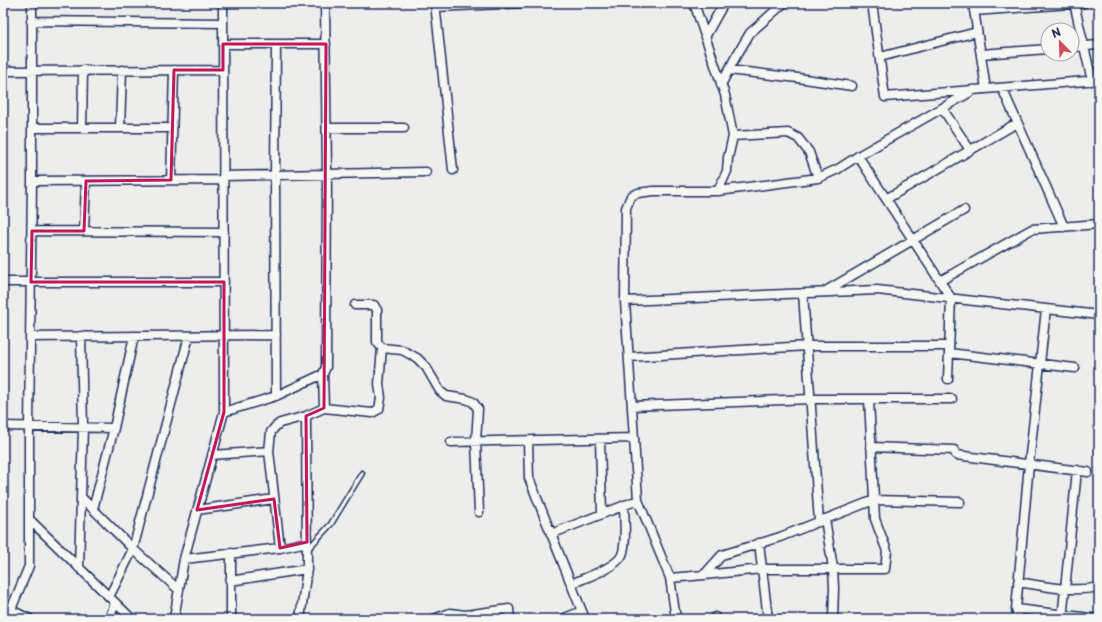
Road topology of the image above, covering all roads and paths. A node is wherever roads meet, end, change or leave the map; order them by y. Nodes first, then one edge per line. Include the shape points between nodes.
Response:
1 (32, 3) edge
2 (223, 3) edge
3 (325, 3) edge
4 (524, 3) edge
5 (694, 3) edge
6 (724, 3) edge
7 (784, 3) edge
8 (872, 3) edge
9 (1074, 3) edge
10 (1084, 3) edge
11 (435, 5) edge
12 (974, 7) edge
13 (32, 21) junction
14 (223, 23) junction
15 (978, 32) junction
16 (705, 37) junction
17 (223, 44) junction
18 (276, 44) junction
19 (326, 44) junction
20 (1099, 45) edge
21 (1080, 46) edge
22 (1084, 46) junction
23 (1040, 50) edge
24 (981, 54) junction
25 (880, 57) junction
26 (31, 70) junction
27 (83, 70) junction
28 (122, 70) junction
29 (174, 70) junction
30 (223, 70) junction
31 (729, 70) junction
32 (3, 71) edge
33 (1095, 80) edge
34 (721, 85) junction
35 (852, 86) dead end
36 (1002, 88) junction
37 (986, 89) junction
38 (974, 90) junction
39 (942, 108) junction
40 (1017, 123) junction
41 (32, 128) junction
42 (82, 128) junction
43 (120, 128) junction
44 (172, 128) junction
45 (326, 128) junction
46 (404, 128) dead end
47 (732, 136) junction
48 (970, 150) junction
49 (858, 156) junction
50 (453, 170) dead end
51 (426, 172) dead end
52 (327, 174) junction
53 (274, 175) junction
54 (223, 178) junction
55 (818, 178) junction
56 (171, 180) junction
57 (86, 181) junction
58 (32, 182) junction
59 (718, 191) junction
60 (886, 199) junction
61 (964, 210) dead end
62 (1064, 227) junction
63 (1099, 227) edge
64 (84, 230) junction
65 (32, 231) junction
66 (224, 232) junction
67 (913, 240) junction
68 (940, 281) junction
69 (3, 282) edge
70 (31, 282) junction
71 (224, 282) junction
72 (824, 292) junction
73 (803, 293) junction
74 (951, 298) junction
75 (625, 300) junction
76 (354, 305) dead end
77 (1046, 309) junction
78 (1099, 315) edge
79 (276, 335) junction
80 (81, 336) junction
81 (134, 336) junction
82 (189, 336) junction
83 (224, 336) junction
84 (30, 337) junction
85 (807, 346) junction
86 (382, 348) junction
87 (949, 350) junction
88 (629, 357) junction
89 (1040, 364) junction
90 (1075, 368) dead end
91 (322, 374) junction
92 (948, 379) dead end
93 (276, 396) junction
94 (811, 399) junction
95 (869, 399) junction
96 (952, 399) dead end
97 (632, 406) junction
98 (324, 408) junction
99 (224, 412) junction
100 (306, 416) junction
101 (3, 426) edge
102 (29, 427) junction
103 (83, 427) junction
104 (114, 428) junction
105 (634, 438) junction
106 (600, 439) junction
107 (528, 440) junction
108 (451, 442) dead end
109 (476, 442) junction
110 (871, 447) junction
111 (269, 451) junction
112 (212, 455) junction
113 (1029, 464) junction
114 (1077, 470) junction
115 (1088, 472) dead end
116 (362, 473) dead end
117 (81, 497) junction
118 (274, 499) junction
119 (638, 500) junction
120 (874, 500) junction
121 (960, 502) dead end
122 (624, 505) junction
123 (93, 509) junction
124 (198, 510) junction
125 (479, 512) dead end
126 (602, 514) junction
127 (29, 519) junction
128 (822, 521) junction
129 (551, 534) junction
130 (307, 542) junction
131 (759, 543) junction
132 (280, 548) junction
133 (133, 549) junction
134 (307, 550) junction
135 (231, 553) junction
136 (184, 559) junction
137 (79, 568) junction
138 (833, 568) junction
139 (307, 569) junction
140 (762, 569) junction
141 (704, 575) junction
142 (670, 578) junction
143 (230, 581) junction
144 (1018, 582) junction
145 (571, 584) junction
146 (1099, 587) edge
147 (1065, 588) junction
148 (179, 590) junction
149 (112, 600) junction
150 (1016, 609) junction
151 (11, 610) junction
152 (583, 615) edge
153 (465, 617) edge
154 (1062, 617) edge
155 (7, 619) edge
156 (30, 619) edge
157 (109, 619) edge
158 (132, 619) edge
159 (174, 619) edge
160 (231, 619) edge
161 (300, 619) edge
162 (434, 619) edge
163 (510, 619) edge
164 (562, 619) edge
165 (676, 619) edge
166 (768, 619) edge
167 (833, 619) edge
168 (1018, 619) edge
169 (1099, 619) edge

1 - 13 street
2 - 14 street
3 - 19 street
4 - 11 street
5 - 16 street
6 - 16 street
7 - 31 street via 750,33
8 - 25 street
9 - 10 street
9 - 12 street
9 - 22 street
11 - 50 street
12 - 15 street
13 - 14 street
13 - 26 street
14 - 17 street
15 - 24 street
15 - 25 street
16 - 34 street
17 - 18 street
17 - 30 street
18 - 19 street
18 - 53 street
19 - 45 street
20 - 22 street
21 - 22 street
22 - 33 street
23 - 24 street
24 - 37 street
25 - 38 street via 885,97
26 - 27 street
26 - 32 street
26 - 41 street
27 - 28 street
27 - 42 street
28 - 29 street
28 - 43 street
29 - 30 street
29 - 44 street
30 - 54 street
31 - 34 street
31 - 35 street
33 - 36 street
34 - 47 street
36 - 37 street
36 - 40 street
37 - 38 street
38 - 39 street
39 - 48 street
39 - 49 street
40 - 48 street
40 - 62 street
41 - 42 street
41 - 58 street
42 - 43 street
43 - 44 street
44 - 56 street
45 - 46 street
45 - 52 street
47 - 55 street via 788,133 798,138 810,152
47 - 59 street via 727,171
48 - 60 street
49 - 55 street
49 - 60 street
51 - 52 street
52 - 53 street
52 - 91 street via 326,367
53 - 54 street
53 - 79 street
54 - 56 street
54 - 66 street
55 - 59 street
56 - 57 street
57 - 58 street
57 - 64 street
58 - 65 street
59 - 75 street via 653,191 631,196 626,208
60 - 67 street
61 - 67 street
62 - 63 street
62 - 68 street via 1032,229
64 - 65 street
64 - 66 street
65 - 70 street
66 - 71 street
67 - 68 street
67 - 72 street
68 - 74 street
69 - 70 street
70 - 71 street
70 - 84 street
71 - 83 street
72 - 73 street
72 - 74 street via 876,290
73 - 75 street
73 - 85 street
74 - 77 street
74 - 87 street
75 - 88 street
76 - 86 street via 376,306 377,342
77 - 78 street
77 - 89 street
79 - 83 street
79 - 93 street
80 - 81 street
80 - 84 street
80 - 103 street
81 - 82 street
81 - 104 street
82 - 83 street
82 - 133 street
83 - 99 street
84 - 102 street
85 - 87 street
85 - 88 street
85 - 94 street
86 - 98 street via 379,384 382,398 379,409 372,414
86 - 109 street via 402,350 417,358 446,396 473,402 478,409
87 - 89 street
87 - 92 street
88 - 97 street
89 - 90 street
89 - 113 street
91 - 93 street
91 - 98 street
93 - 99 street
94 - 95 street
94 - 97 street
94 - 128 street
95 - 96 street
95 - 110 street
97 - 105 street
98 - 100 street
99 - 112 street
100 - 111 street via 280,423 275,427
100 - 130 street
101 - 102 street
102 - 103 street
102 - 127 street
103 - 104 street
103 - 117 street
104 - 123 street
105 - 106 street
105 - 119 street
106 - 107 street
106 - 126 street
107 - 109 street
107 - 129 street via 529,478
108 - 109 street
109 - 125 street
110 - 113 street via 954,450 956,455
110 - 120 street
111 - 112 street
111 - 118 street
112 - 124 street
113 - 114 street
113 - 144 street
114 - 115 street
114 - 147 street
116 - 134 lane via 331,524
117 - 123 street
117 - 137 street
118 - 124 street
118 - 132 street
119 - 122 street
119 - 142 street
120 - 121 street
120 - 128 street
120 - 138 street via 876,519 887,551 885,569
122 - 126 street
122 - 145 street via 624,547 621,556 614,564
123 - 133 street
124 - 136 street
126 - 129 street
127 - 137 street
127 - 151 street via 29,566
128 - 131 street
128 - 138 street
129 - 145 street
130 - 132 street
130 - 134 street
131 - 140 street
131 - 141 street via 722,555
132 - 135 street
133 - 148 street
133 - 149 street
134 - 139 street
135 - 136 street
135 - 143 street
136 - 148 street
137 - 149 street
138 - 140 street
138 - 167 street
139 - 143 street
139 - 161 street
140 - 141 street
140 - 166 street
141 - 142 street
142 - 165 street
143 - 160 street
144 - 147 street
144 - 150 street
145 - 152 street
146 - 147 street
147 - 154 street
148 - 159 street
149 - 157 street
149 - 158 street
150 - 154 street
150 - 168 street
151 - 155 street
151 - 156 street
152 - 164 street
153 - 162 street via 450,613
153 - 163 street via 509,609
154 - 169 street

